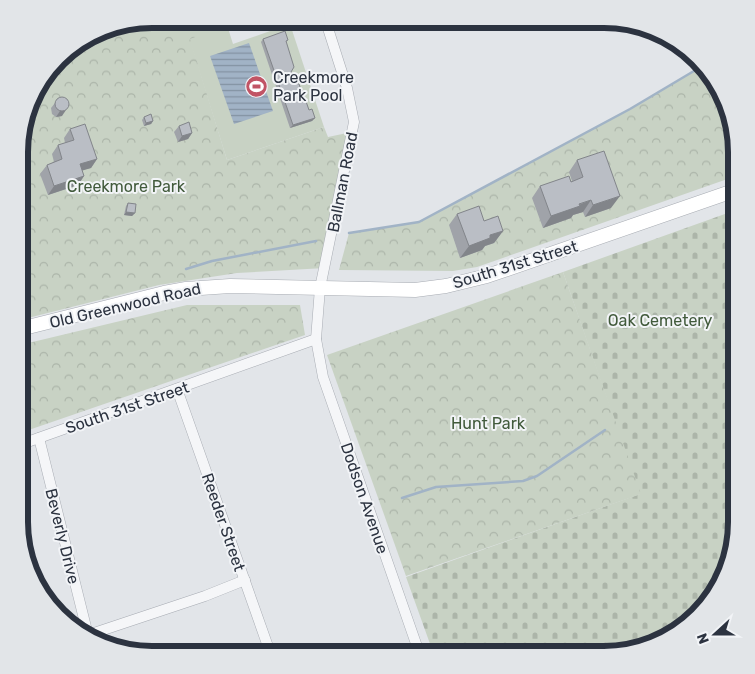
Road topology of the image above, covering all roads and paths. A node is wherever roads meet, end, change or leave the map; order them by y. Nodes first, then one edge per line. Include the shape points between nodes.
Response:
1 (328, 28) edge
2 (727, 193) edge
3 (320, 288) junction
4 (28, 327) edge
5 (316, 339) junction
6 (177, 389) junction
7 (39, 438) junction
8 (28, 442) edge
9 (245, 580) junction
10 (85, 627) edge
11 (94, 633) edge
12 (268, 646) edge
13 (417, 646) edge

1 - 3 street, Ballman Road via 354,122
2 - 3 main road, South 31st Street via 467,282 415,290
3 - 4 main road, Old Greenwood Road via 230,286 186,289
3 - 5 street
5 - 6 street, South 31st Street
5 - 13 street, Dodson Avenue via 323,377
6 - 7 street, South 31st Street
6 - 9 street, Reeder Street
7 - 8 street, South 31st Street
7 - 10 street, Beverly Drive
9 - 11 street
9 - 12 street, Reeder Street

